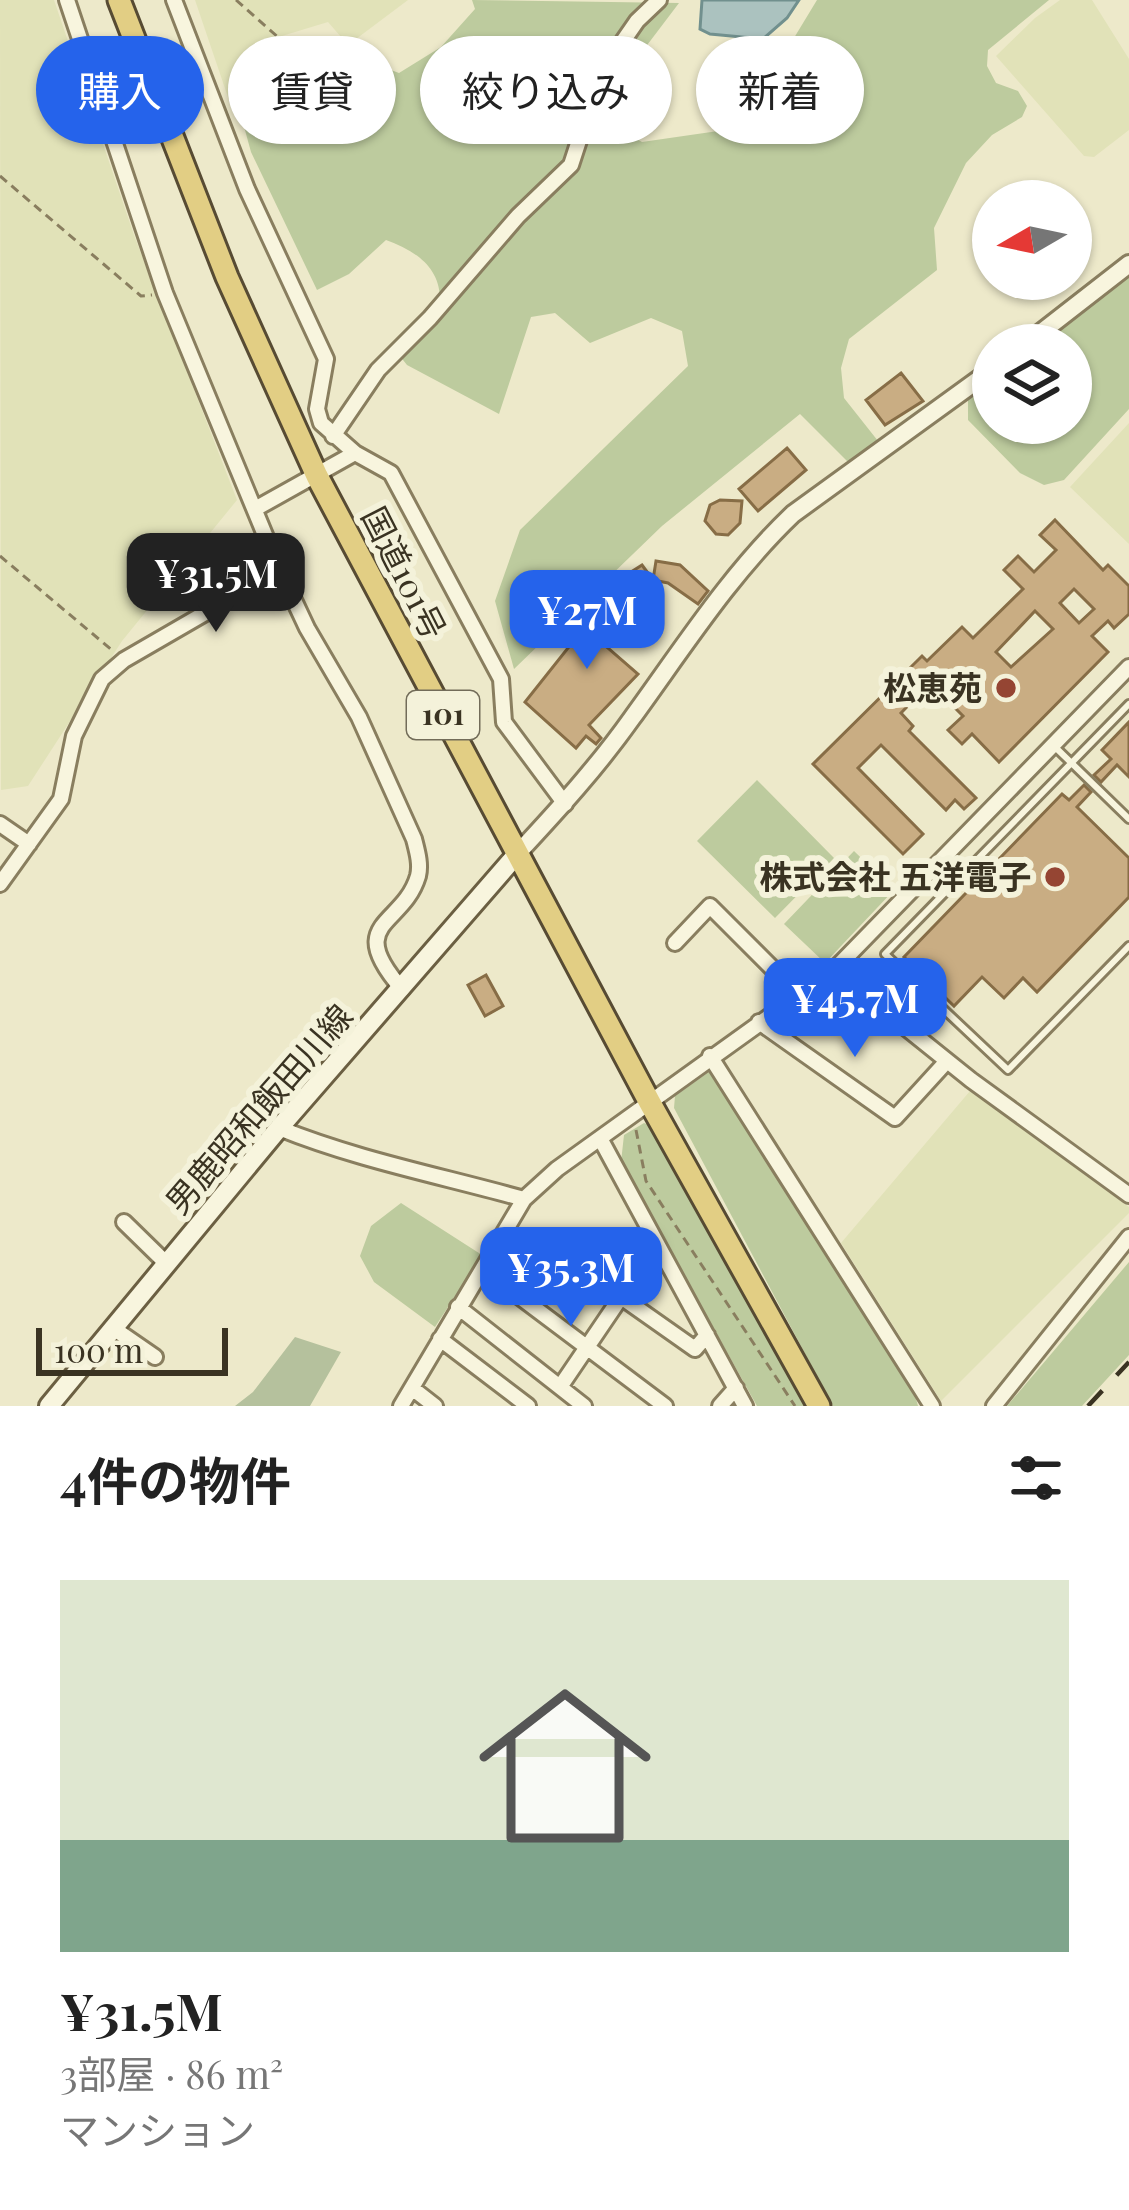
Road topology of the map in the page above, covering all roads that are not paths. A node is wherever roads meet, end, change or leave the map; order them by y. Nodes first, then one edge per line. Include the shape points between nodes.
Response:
1 (67, 0) edge
2 (119, 0) edge
3 (173, 0) edge
4 (659, 0) edge
5 (1129, 264) edge
6 (1052, 324) edge
7 (972, 383) edge
8 (333, 436) junction
9 (355, 453) junction
10 (316, 476) junction
11 (254, 509) junction
12 (277, 564) junction
13 (1129, 667) edge
14 (1129, 704) edge
15 (1054, 746) junction
16 (1072, 763) junction
17 (565, 804) junction
18 (1129, 819) edge
19 (0, 824) edge
20 (29, 844) junction
21 (518, 854) junction
22 (0, 884) edge
23 (675, 943) dead end
24 (1129, 946) edge
25 (834, 970) junction
26 (402, 989) junction
27 (799, 995) junction
28 (759, 1022) junction
29 (710, 1056) junction
30 (947, 1061) junction
31 (641, 1109) junction
32 (279, 1128) junction
33 (601, 1139) junction
34 (1129, 1195) edge
35 (524, 1199) junction
36 (124, 1222) dead end
37 (1129, 1237) edge
38 (166, 1264) junction
39 (484, 1270) junction
40 (512, 1291) junction
41 (621, 1297) junction
42 (458, 1307) junction
43 (113, 1328) junction
44 (706, 1335) junction
45 (440, 1339) junction
46 (588, 1348) junction
47 (155, 1357) dead end
48 (560, 1387) junction
49 (412, 1388) junction
50 (736, 1388) junction
51 (49, 1406) edge
52 (401, 1406) edge
53 (435, 1406) edge
54 (528, 1406) edge
55 (584, 1406) edge
56 (665, 1406) edge
57 (720, 1406) edge
58 (746, 1406) edge
59 (818, 1406) edge
60 (932, 1406) edge
61 (994, 1406) edge

1 - 11 street via 165,293
2 - 10 highway, 国道101号 / 101 via 226,277
3 - 8 street via 247,189 319,339 326,359 317,409
4 - 8 street via 601,73 571,165 379,370
5 - 6 street
7 - 17 street via 772,534
8 - 9 street
9 - 10 street
9 - 17 street via 391,473 501,679 504,722
10 - 11 street
10 - 21 highway, 国道101号 / 101
11 - 12 street
12 - 20 street via 102,680 67,760 61,799
12 - 26 street via 414,839 418,878 378,933 384,969
13 - 15 street
14 - 16 lane
15 - 16 lane
15 - 25 street
16 - 18 lane
16 - 24 lane via 885,954 1008,1070
17 - 21 street
19 - 20 street
20 - 22 street
21 - 26 main road, 男鹿昭和飯田川線
21 - 31 highway, 国道101号 / 101
23 - 27 street via 710,906
25 - 27 street
25 - 30 street
26 - 32 main road, 男鹿昭和飯田川線
27 - 28 street
28 - 29 street
28 - 30 street via 895,1118
29 - 31 street
29 - 60 street
30 - 34 street
31 - 33 street
31 - 59 highway, 国道101号 / 101
32 - 35 street via 345,1154
32 - 38 main road, 男鹿昭和飯田川線
33 - 35 street
33 - 44 street
35 - 39 street
36 - 38 street
37 - 61 street
38 - 43 main road, 男鹿昭和飯田川線
39 - 40 street
39 - 42 street
40 - 41 street via 553,1249
40 - 46 street
41 - 44 street via 695,1349
41 - 46 street
42 - 45 street
42 - 48 street
43 - 47 street
43 - 51 main road, 男鹿昭和飯田川線
44 - 50 street
45 - 49 street
45 - 54 street
46 - 48 street
46 - 56 street
48 - 55 street
49 - 52 street
49 - 53 street
50 - 57 street
50 - 58 street

